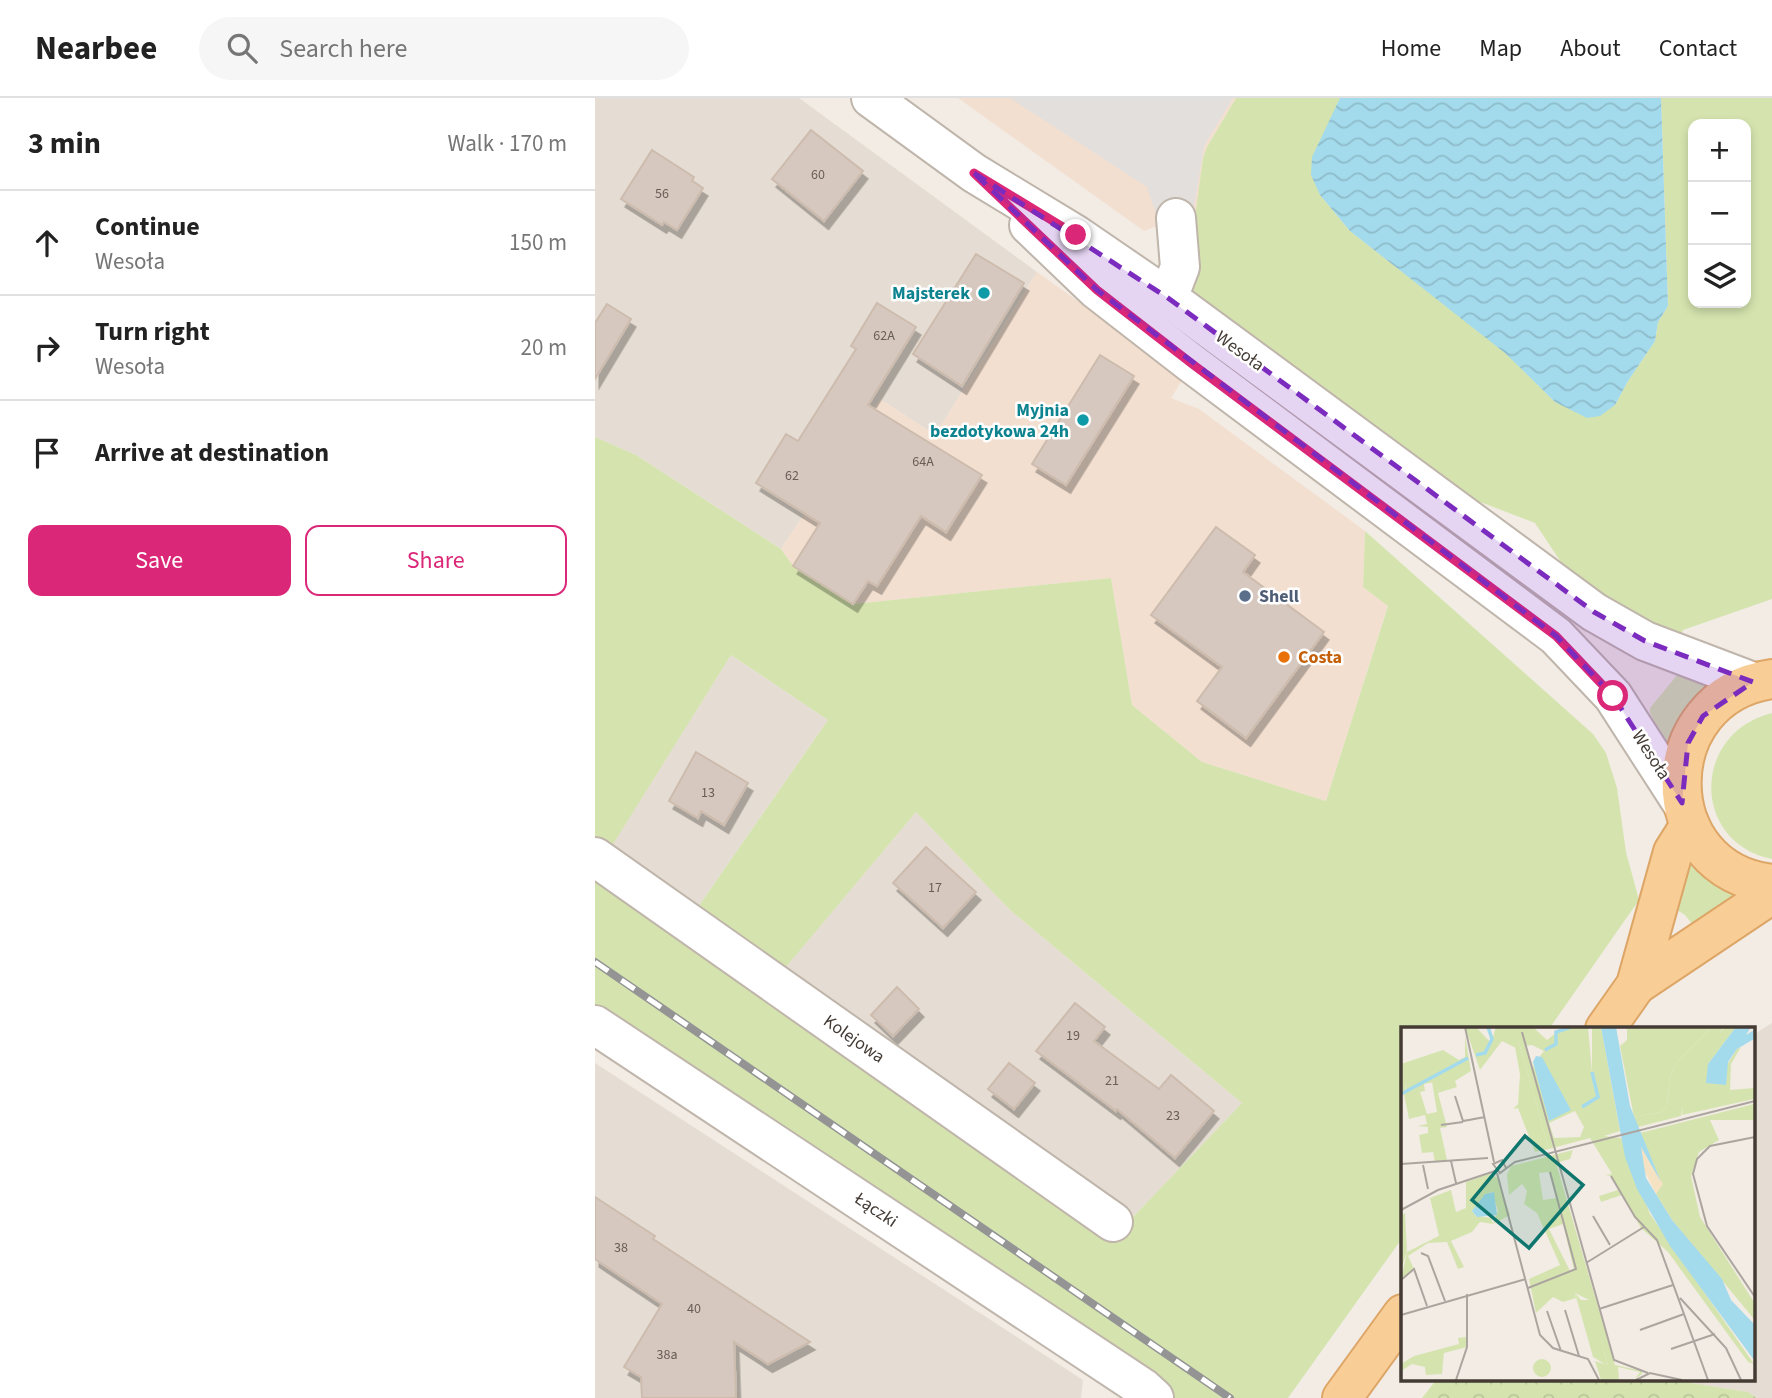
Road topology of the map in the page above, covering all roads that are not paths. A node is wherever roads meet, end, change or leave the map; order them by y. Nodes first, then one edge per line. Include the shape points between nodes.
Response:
1 (871, 98) edge
2 (974, 173) junction
3 (1175, 218) dead end
4 (1168, 298) junction
5 (1763, 680) edge
6 (1686, 814) junction
7 (595, 857) edge
8 (1772, 884) edge
9 (1772, 894) edge
10 (1636, 985) junction
11 (595, 1025) edge
12 (1606, 1027) edge
13 (1113, 1222) dead end
14 (1401, 1317) edge
15 (1154, 1398) edge
16 (1342, 1398) edge

1 - 2 street, Wesoła
2 - 4 street, Wesoła
2 - 6 street, Wesoła via 1097,290 1556,636 1613,696
3 - 4 street via 1180,267
4 - 5 street, Wesoła via 1594,612 1645,641
5 - 6 main road via 1726,695 1703,716 1688,743 1681,772
6 - 8 main road via 1702,845 1719,862 1739,875
6 - 10 main road
7 - 13 street, Kolejowa
9 - 10 main road
10 - 12 main road
11 - 15 street, Łączki
14 - 16 main road

